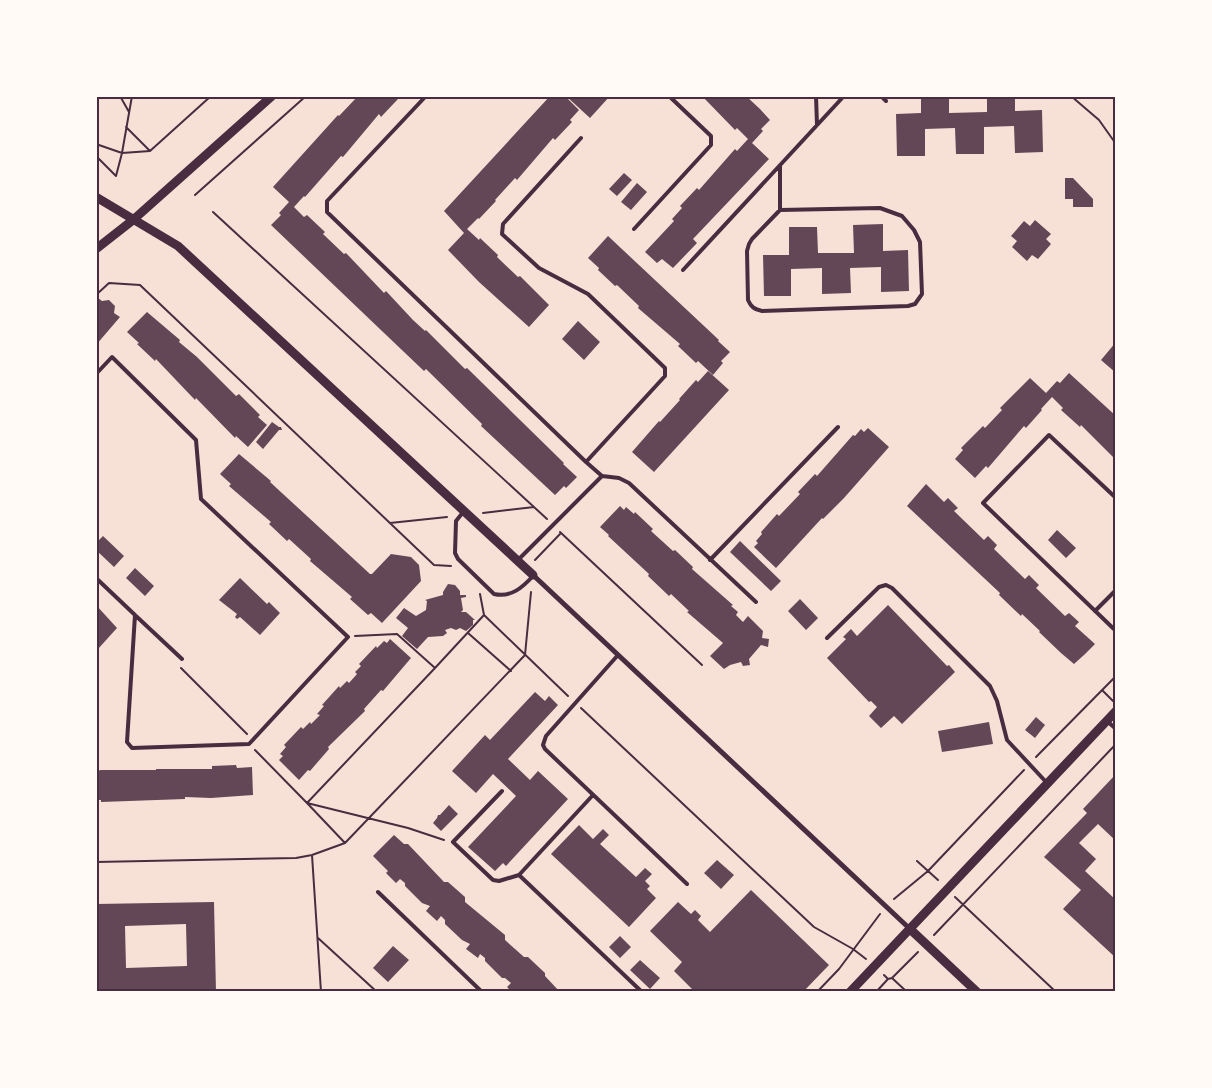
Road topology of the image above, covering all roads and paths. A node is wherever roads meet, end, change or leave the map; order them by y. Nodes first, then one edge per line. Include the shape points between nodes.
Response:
1 (120, 96) edge
2 (132, 96) edge
3 (211, 96) edge
4 (272, 96) edge
5 (306, 96) edge
6 (426, 96) edge
7 (669, 96) edge
8 (816, 96) edge
9 (844, 96) edge
10 (881, 96) edge
11 (1071, 96) edge
12 (886, 101) dead end
13 (129, 112) junction
14 (817, 126) junction
15 (126, 128) junction
16 (1116, 134) edge
17 (581, 138) dead end
18 (1112, 138) junction
19 (96, 144) edge
20 (1116, 144) edge
21 (150, 151) junction
22 (122, 153) junction
23 (96, 156) edge
24 (780, 166) junction
25 (195, 195) dead end
26 (96, 197) edge
27 (780, 210) junction
28 (213, 212) dead end
29 (133, 220) junction
30 (634, 229) dead end
31 (96, 249) edge
32 (683, 270) dead end
33 (96, 295) edge
34 (96, 374) edge
35 (838, 427) dead end
36 (586, 462) junction
37 (602, 476) junction
38 (1116, 498) edge
39 (465, 510) junction
40 (553, 525) junction
41 (561, 533) junction
42 (518, 560) junction
43 (710, 560) junction
44 (454, 566) dead end
45 (533, 575) junction
46 (96, 578) edge
47 (1116, 590) edge
48 (480, 592) dead end
49 (756, 602) dead end
50 (1095, 611) junction
51 (135, 615) junction
52 (484, 615) junction
53 (1116, 632) edge
54 (468, 633) junction
55 (348, 637) junction
56 (827, 638) dead end
57 (525, 655) junction
58 (618, 655) junction
59 (182, 660) joint
60 (702, 664) dead end
61 (435, 668) junction
62 (511, 671) junction
63 (1116, 676) edge
64 (1102, 690) junction
65 (576, 702) junction
66 (1116, 704) edge
67 (1116, 711) edge
68 (1107, 720) junction
69 (1116, 729) edge
70 (251, 742) junction
71 (1116, 744) edge
72 (1029, 764) junction
73 (1047, 783) junction
74 (502, 791) dead end
75 (593, 795) junction
76 (307, 803) junction
77 (369, 819) junction
78 (453, 842) junction
79 (345, 843) junction
80 (312, 855) junction
81 (917, 861) dead end
82 (96, 862) edge
83 (928, 871) junction
84 (519, 874) junction
85 (687, 884) dead end
86 (948, 889) junction
87 (378, 892) dead end
88 (964, 905) junction
89 (886, 908) junction
90 (910, 929) junction
91 (318, 938) junction
92 (926, 944) junction
93 (853, 949) junction
94 (875, 966) junction
95 (890, 978) junction
96 (321, 992) edge
97 (377, 992) edge
98 (482, 992) edge
99 (642, 992) edge
100 (817, 992) edge
101 (850, 992) edge
102 (876, 992) edge
103 (907, 992) edge
104 (977, 992) edge
105 (1056, 992) edge

1 - 13 path
2 - 13 path
3 - 21 path
4 - 29 street
5 - 25 path
6 - 36 lane via 327,201 327,212
7 - 30 lane via 711,136 711,145
8 - 14 lane
9 - 14 lane
10 - 12 lane
11 - 18 path via 1099,120
13 - 15 path
14 - 24 lane
15 - 21 path
15 - 22 path
16 - 18 path
17 - 36 lane via 503,224 502,234 539,268 588,294 665,368 665,376
18 - 20 path
19 - 22 path
21 - 22 path
22 - 23 path via 116,176
24 - 27 lane
24 - 32 lane
26 - 29 street
27 - 27 lane via 752,239 747,251 748,300 756,310 908,306 919,300 920,243 902,216 880,208
28 - 40 path
29 - 31 street
29 - 39 street via 178,246
33 - 44 path via 109,283 140,285 434,565
34 - 55 lane via 112,357 196,440 201,499
35 - 43 lane
36 - 37 lane
37 - 40 lane
37 - 43 lane via 629,483
38 - 50 lane via 1049,435 983,503
39 - 42 street
39 - 45 lane via 456,521 455,553 494,594 516,592
40 - 41 path
40 - 42 lane
41 - 45 path via 535,561
41 - 60 path
42 - 45 street
43 - 49 lane
45 - 57 path
45 - 58 street
46 - 51 lane
47 - 50 lane
48 - 52 path
50 - 53 lane
51 - 59 lane
51 - 70 lane via 127,742 132,748
52 - 54 path
52 - 57 path
54 - 61 path
54 - 62 path
55 - 61 path via 397,634
55 - 70 lane
56 - 72 lane via 879,587 892,588 990,687 1007,740
57 - 62 path
57 - 65 path
58 - 65 lane
58 - 89 street
59 - 70 path via 181,669
61 - 76 path
62 - 77 path
63 - 64 path
64 - 66 path
64 - 72 path
65 - 75 lane via 546,736 543,745
65 - 93 path via 814,927
67 - 68 street
68 - 69 lane
68 - 73 street
70 - 76 path
71 - 88 path
72 - 73 lane
72 - 83 path
73 - 86 street
74 - 78 lane
75 - 84 lane
75 - 85 lane
76 - 77 path
76 - 79 path
77 - 78 path
77 - 79 path
78 - 84 lane via 494,880
79 - 80 path
80 - 82 path
80 - 91 path
81 - 83 path
83 - 86 path
83 - 89 path
84 - 99 lane
86 - 88 path
86 - 90 street
87 - 98 lane
88 - 92 path
88 - 105 path
89 - 90 street
89 - 93 path
90 - 92 street
90 - 94 street
91 - 96 path
91 - 97 path
92 - 95 path
92 - 104 street
93 - 94 path
93 - 100 path
94 - 95 path
94 - 101 street
95 - 102 path
95 - 103 path

